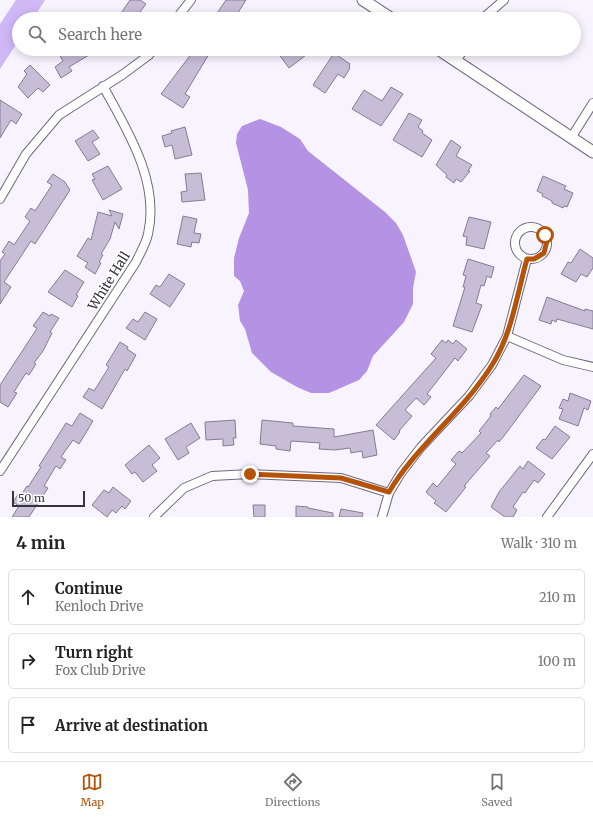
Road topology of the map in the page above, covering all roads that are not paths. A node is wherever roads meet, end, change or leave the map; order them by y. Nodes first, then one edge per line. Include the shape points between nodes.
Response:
1 (191, 0) edge
2 (363, 0) edge
3 (504, 0) edge
4 (182, 12) edge
5 (381, 12) edge
6 (490, 12) edge
7 (148, 56) edge
8 (448, 56) edge
9 (459, 56) edge
10 (456, 61) junction
11 (102, 86) junction
12 (593, 103) edge
13 (571, 138) junction
14 (593, 152) edge
15 (0, 199) edge
16 (527, 259) junction
17 (506, 336) junction
18 (593, 367) edge
19 (593, 454) edge
20 (0, 471) edge
21 (389, 492) junction
22 (154, 517) edge
23 (382, 517) edge
24 (547, 517) edge

1 - 4 street
2 - 5 street
3 - 6 street
7 - 11 street
8 - 10 street
9 - 10 street
10 - 13 street
11 - 15 street via 59,114 26,154
11 - 20 street, White Hall via 131,138 146,174 151,207 148,235 136,262
12 - 13 street
13 - 14 street
16 - 16 street via 539,257 546,247 545,235 535,227 522,229 515,239 517,252
16 - 17 street
17 - 18 street via 563,360
17 - 21 street via 492,365 469,396 421,447
19 - 24 street
21 - 22 street via 341,478 250,474 212,476 184,488
21 - 23 street

